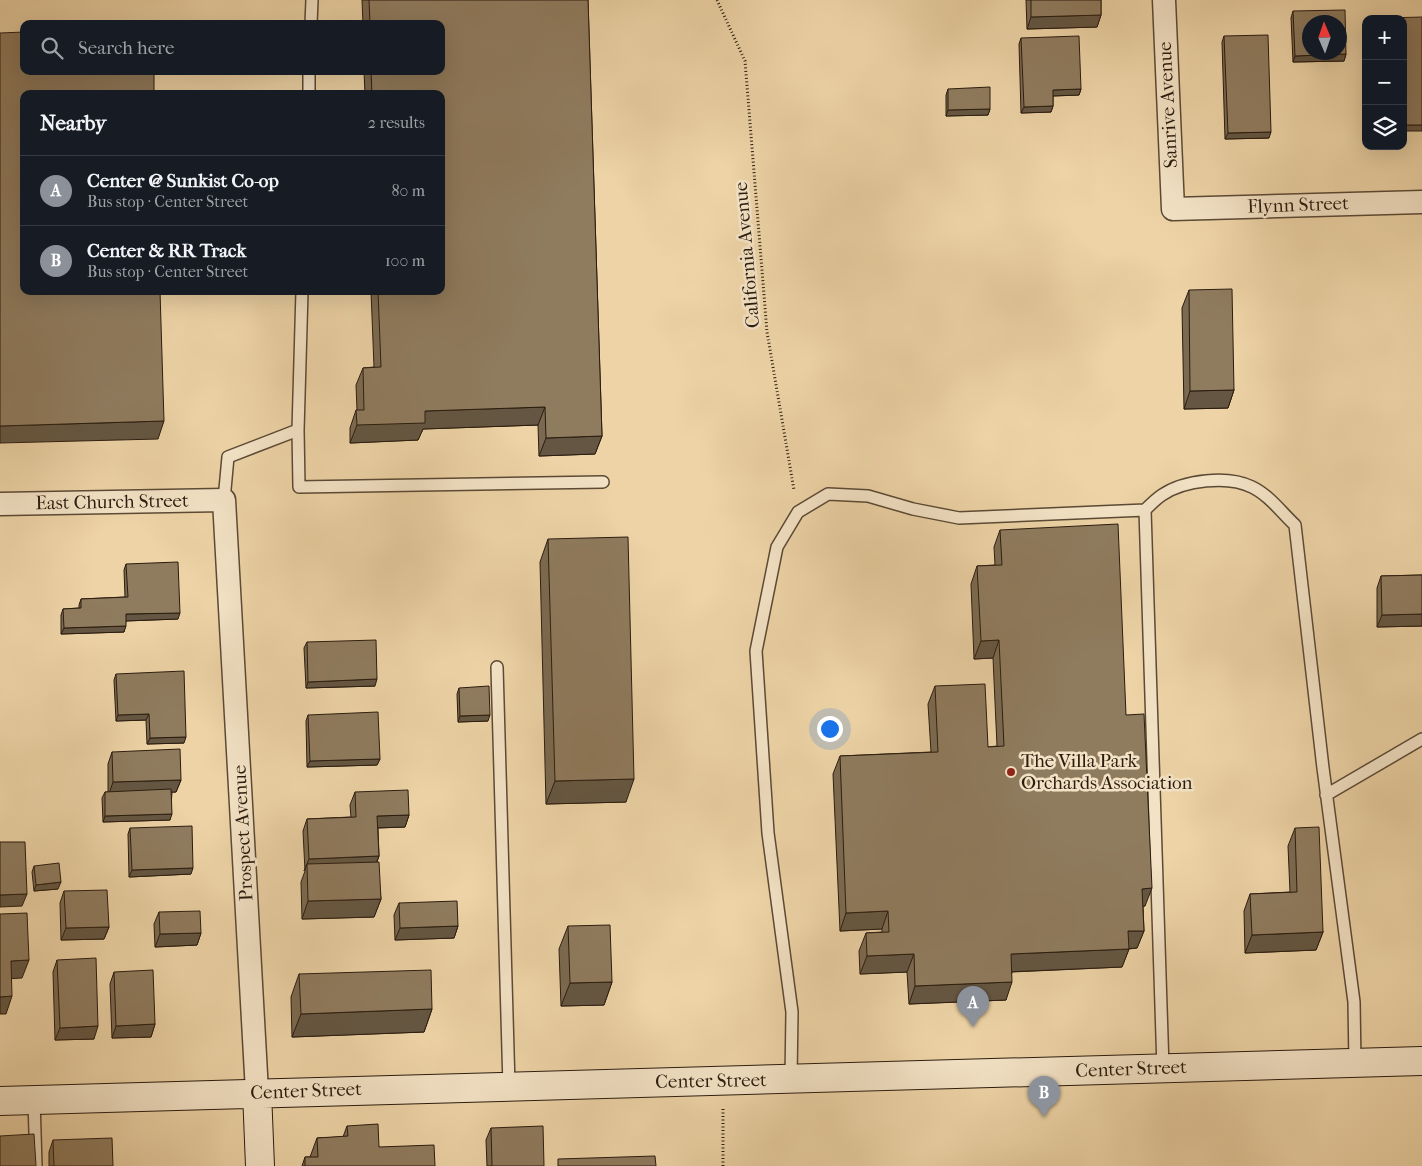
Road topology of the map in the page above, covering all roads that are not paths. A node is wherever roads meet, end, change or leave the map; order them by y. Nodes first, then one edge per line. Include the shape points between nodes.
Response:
1 (312, 0) edge
2 (1164, 0) edge
3 (311, 20) edge
4 (309, 75) edge
5 (308, 90) edge
6 (1422, 202) edge
7 (1173, 209) joint
8 (302, 295) edge
9 (298, 430) junction
10 (603, 482) dead end
11 (224, 500) junction
12 (0, 504) edge
13 (1145, 510) junction
14 (497, 667) dead end
15 (1422, 739) edge
16 (1326, 795) junction
17 (1422, 1061) edge
18 (1355, 1063) junction
19 (1163, 1068) junction
20 (791, 1078) junction
21 (509, 1086) junction
22 (257, 1092) junction
23 (34, 1100) junction
24 (0, 1101) edge
25 (36, 1166) edge
26 (260, 1166) edge

1 - 3 lane
2 - 7 street, Sanrive Avenue
4 - 5 lane
6 - 7 street, Flynn Street
8 - 9 lane
9 - 10 lane via 299,487
9 - 11 lane via 228,457
11 - 12 street, East Church Street
11 - 22 street, Prospect Avenue
13 - 16 lane via 1162,494 1189,483 1223,480 1252,486 1295,525
13 - 19 lane
13 - 20 lane via 959,518 868,496 828,494 798,512 777,547 756,651 768,833 792,1012
14 - 21 lane
15 - 16 lane
16 - 18 lane via 1354,1002
17 - 18 main road, Center Street
18 - 19 main road, Center Street
19 - 20 main road, Center Street
20 - 21 main road, Center Street
21 - 22 main road, Center Street
22 - 23 main road, Center Street
22 - 26 main road, Prospect Avenue
23 - 24 main road, Center Street
23 - 25 lane

